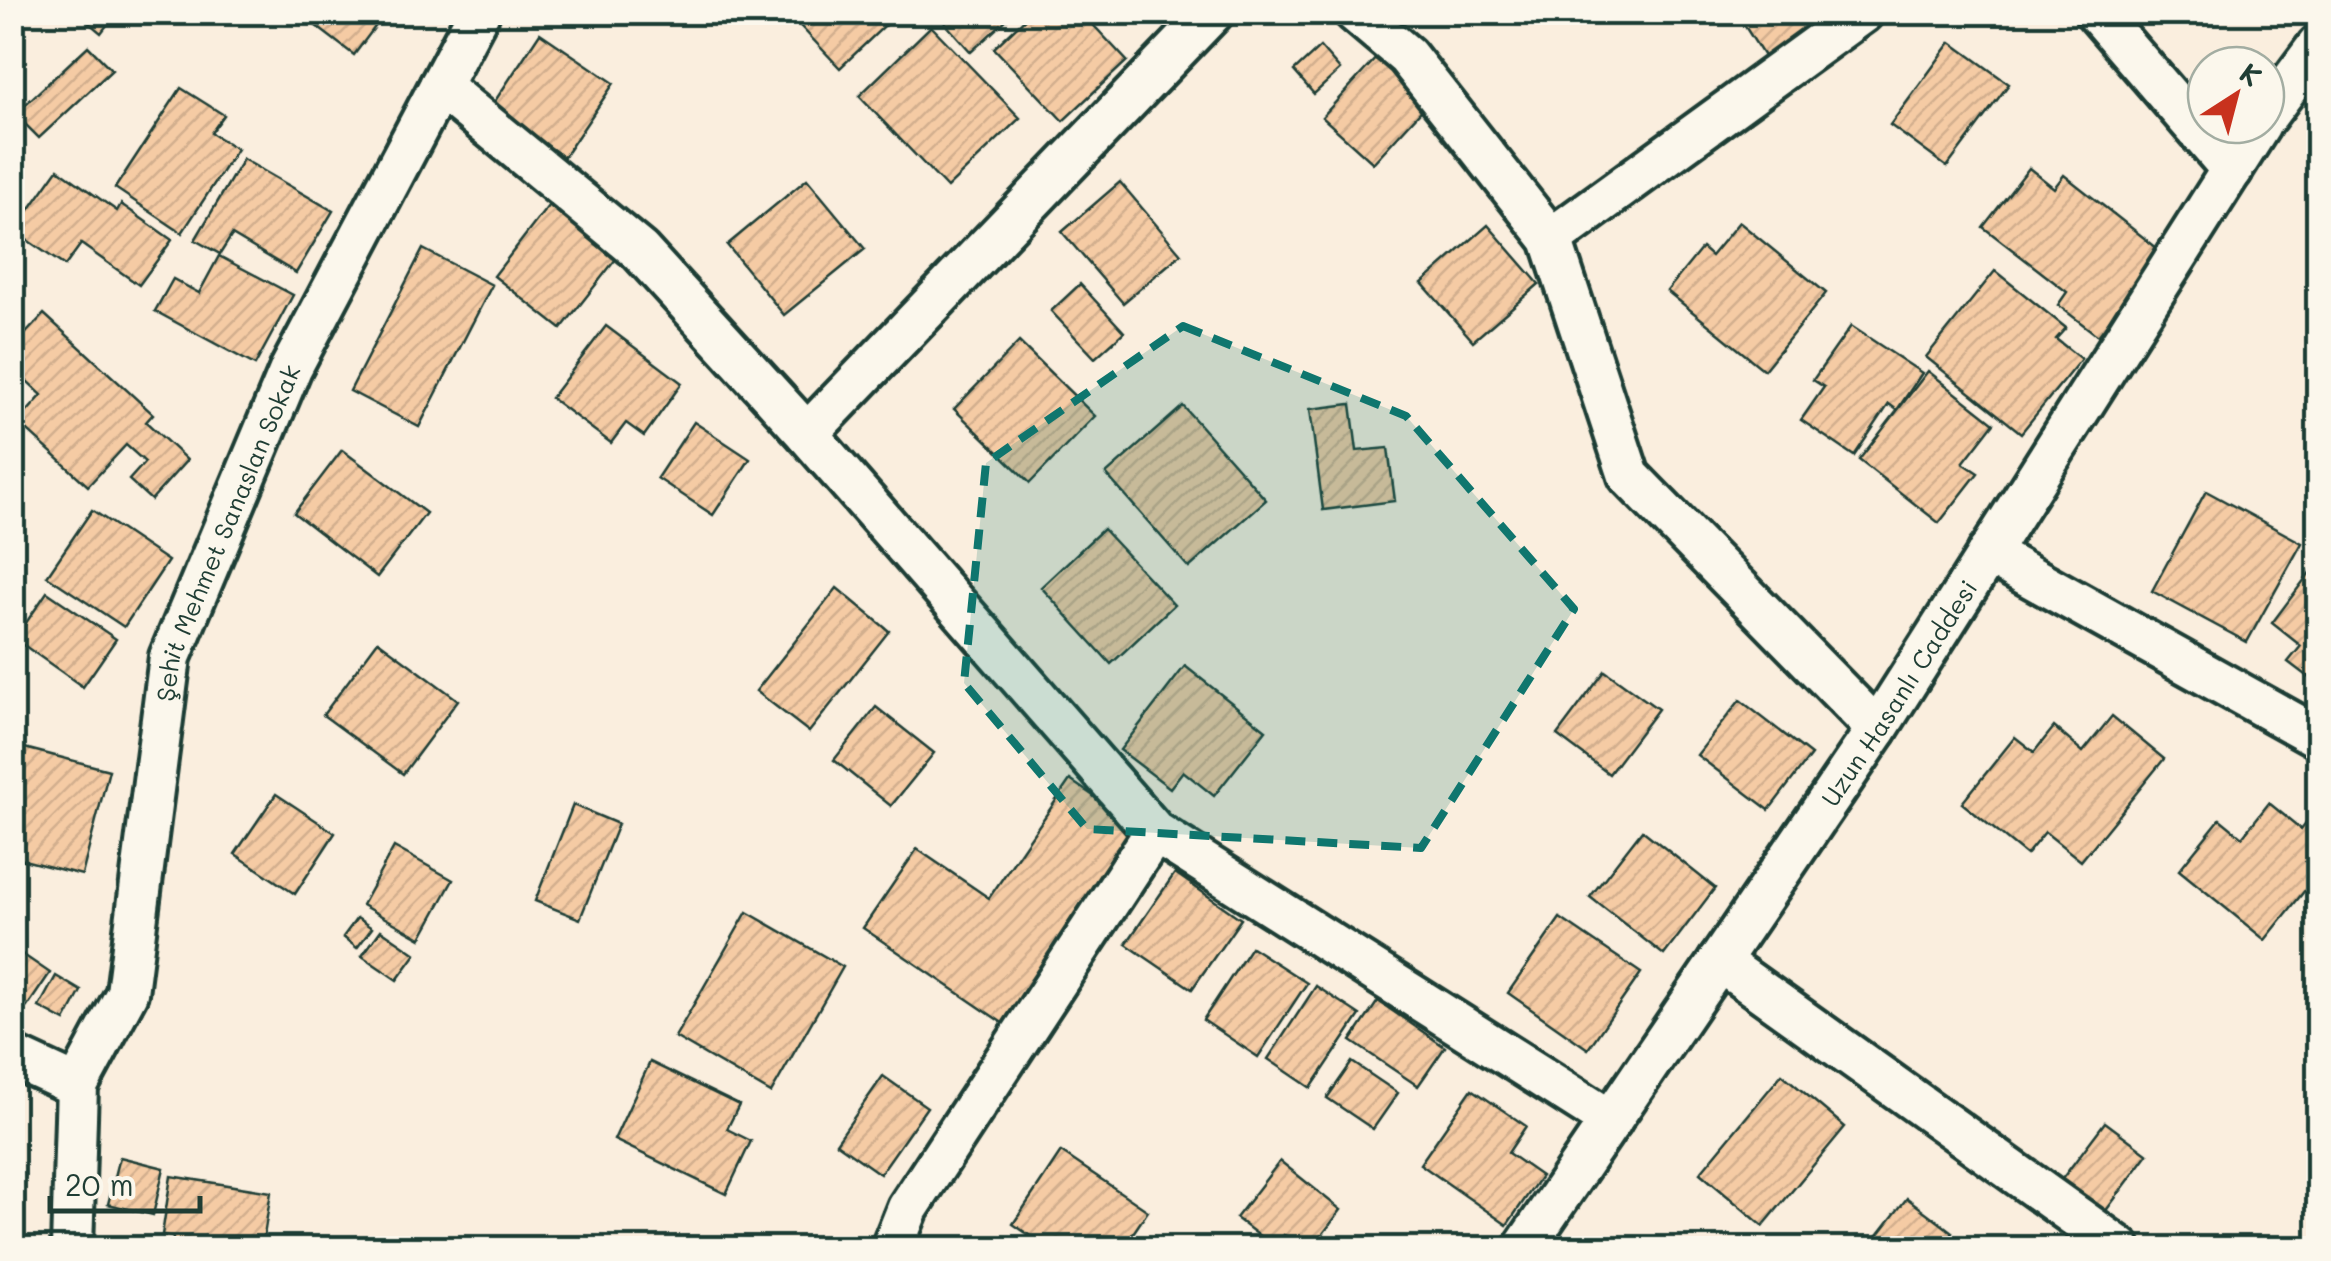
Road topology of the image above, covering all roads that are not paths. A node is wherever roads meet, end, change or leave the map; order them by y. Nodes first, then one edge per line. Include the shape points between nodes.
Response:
1 (479, 12) edge
2 (1213, 12) edge
3 (1355, 12) edge
4 (1863, 12) edge
5 (2096, 12) edge
6 (2318, 46) edge
7 (440, 86) junction
8 (2286, 89) edge
9 (2248, 145) edge
10 (2232, 170) junction
11 (1550, 239) junction
12 (807, 434) junction
13 (1988, 554) junction
14 (1877, 729) junction
15 (2318, 737) edge
16 (1155, 832) junction
17 (1719, 961) junction
18 (12, 1056) edge
19 (77, 1086) junction
20 (1610, 1121) junction
21 (72, 1248) edge
22 (892, 1248) edge
23 (1524, 1248) edge
24 (2120, 1248) edge

1 - 7 street, Şehit Mehmet Sanaslan Sokak
2 - 12 street
3 - 11 street via 1407,56
4 - 11 street
5 - 10 street
6 - 8 street
7 - 12 street via 640,251
7 - 19 street, Şehit Mehmet Sanaslan Sokak via 291,368 170,657 127,993
9 - 10 street, Uzun Hasanlı Caddesi
10 - 13 street, Uzun Hasanlı Caddesi
11 - 14 street via 1629,476
12 - 16 street
13 - 14 street, Uzun Hasanlı Caddesi
13 - 15 street
14 - 17 street, Uzun Hasanlı Caddesi
16 - 20 street
16 - 22 street via 908,1208
17 - 20 street, Uzun Hasanlı Caddesi
17 - 24 street
18 - 19 street
19 - 21 street
20 - 23 street, Uzun Hasanlı Caddesi

